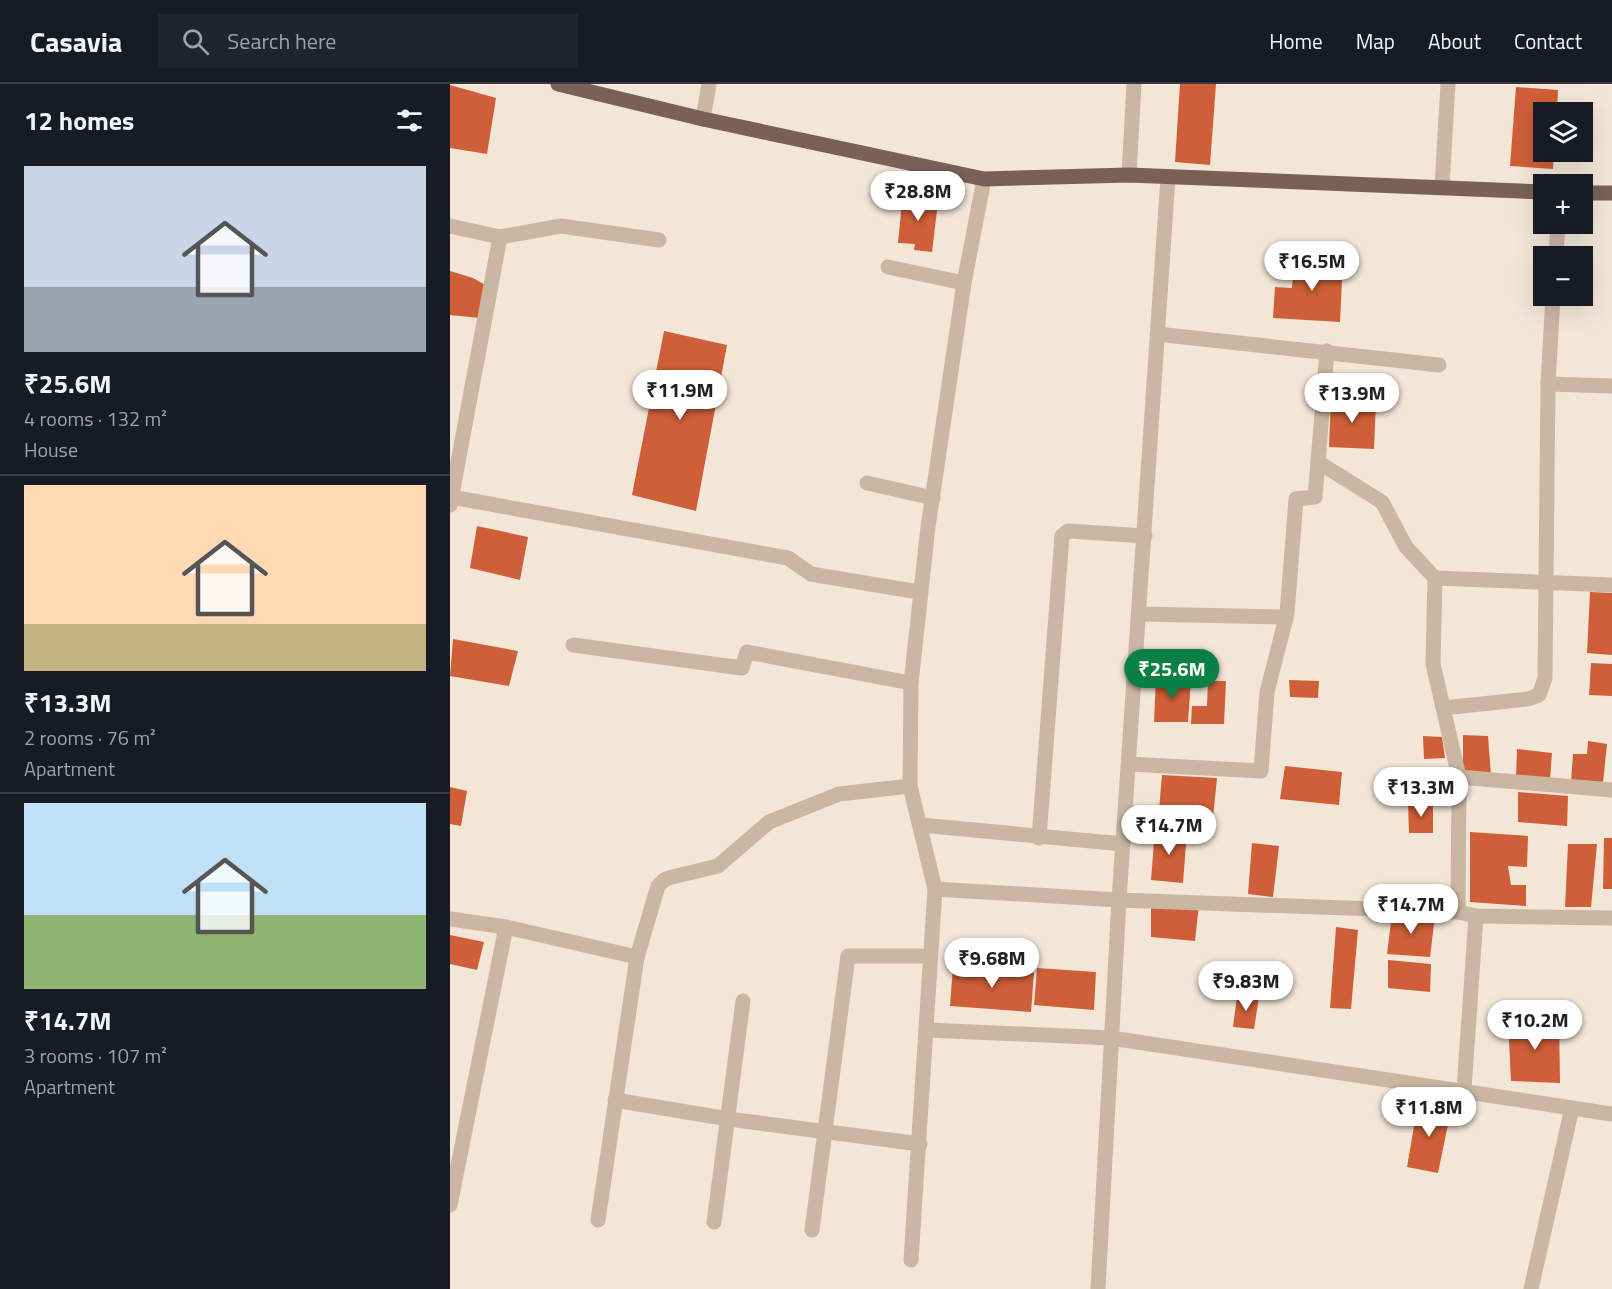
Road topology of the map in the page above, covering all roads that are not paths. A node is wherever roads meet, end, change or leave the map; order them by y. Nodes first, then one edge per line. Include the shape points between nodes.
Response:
1 (558, 84) edge
2 (709, 84) edge
3 (1134, 84) edge
4 (1448, 84) edge
5 (703, 119) junction
6 (1129, 175) junction
7 (1168, 177) junction
8 (984, 179) junction
9 (1442, 186) junction
10 (1533, 191) edge
11 (1593, 193) edge
12 (1612, 193) edge
13 (450, 226) edge
14 (500, 237) junction
15 (659, 240) dead end
16 (888, 267) dead end
17 (964, 283) junction
18 (1552, 306) edge
19 (1157, 334) junction
20 (1327, 351) junction
21 (1439, 364) dead end
22 (1548, 384) junction
23 (1612, 386) edge
24 (1318, 462) junction
25 (867, 483) dead end
26 (933, 498) junction
27 (451, 501) edge
28 (1144, 536) junction
29 (1435, 578) junction
30 (1546, 581) junction
31 (1612, 585) edge
32 (919, 592) junction
33 (1139, 614) junction
34 (1286, 617) junction
35 (573, 645) dead end
36 (910, 683) junction
37 (1443, 708) junction
38 (1129, 764) junction
39 (1459, 777) junction
40 (910, 786) junction
41 (1612, 790) edge
42 (921, 825) junction
43 (1039, 838) junction
44 (1123, 844) junction
45 (935, 889) junction
46 (1119, 900) junction
47 (1458, 912) junction
48 (1476, 916) junction
49 (1612, 918) edge
50 (450, 919) edge
51 (506, 927) junction
52 (930, 956) junction
53 (637, 957) junction
54 (743, 1001) dead end
55 (928, 1030) junction
56 (1111, 1038) junction
57 (1464, 1090) junction
58 (615, 1100) junction
59 (1572, 1107) junction
60 (1612, 1114) edge
61 (729, 1119) junction
62 (824, 1130) junction
63 (920, 1143) junction
64 (450, 1205) edge
65 (598, 1220) dead end
66 (714, 1222) dead end
67 (812, 1230) dead end
68 (910, 1260) dead end
69 (1098, 1289) edge
70 (1532, 1289) edge

1 - 5 main road
2 - 5 street
3 - 6 street
4 - 9 street
5 - 8 main road
6 - 7 main road
6 - 8 main road
7 - 9 main road
7 - 19 street
8 - 17 street
9 - 10 main road
11 - 12 main road
13 - 14 street
14 - 15 street via 561,226
14 - 27 street
16 - 17 street
17 - 26 street
18 - 22 street
19 - 20 street
19 - 28 street
20 - 21 street
20 - 24 street
22 - 23 street
22 - 30 street
24 - 29 street via 1382,502 1406,547
24 - 34 street via 1316,497 1296,499
25 - 26 street
26 - 32 street
27 - 32 street via 788,558 811,574
28 - 33 street
28 - 43 street via 1068,531 1062,536
29 - 30 street
29 - 37 street via 1433,664
30 - 31 street
30 - 37 street via 1545,678 1539,695
32 - 36 street
33 - 34 street
33 - 38 street
34 - 38 street via 1268,692 1261,771
35 - 36 street via 742,668 747,652
36 - 40 street
37 - 39 street
38 - 44 street
39 - 41 street
39 - 47 street
40 - 42 street
40 - 53 street via 839,794 769,822 718,866 663,880
42 - 43 street
42 - 45 street
43 - 44 street
44 - 46 street
45 - 46 street
45 - 52 street
46 - 47 street
46 - 56 street
47 - 48 street
48 - 49 street
48 - 57 street
50 - 51 street
51 - 53 street
51 - 64 street
52 - 55 street
52 - 62 street via 848,956
53 - 58 street
54 - 61 street
55 - 56 street
55 - 63 street
56 - 57 street
56 - 69 street
57 - 59 street
58 - 61 street
58 - 65 street
59 - 60 street
59 - 70 street
61 - 62 street
61 - 66 street
62 - 63 street
62 - 67 street
63 - 68 street

